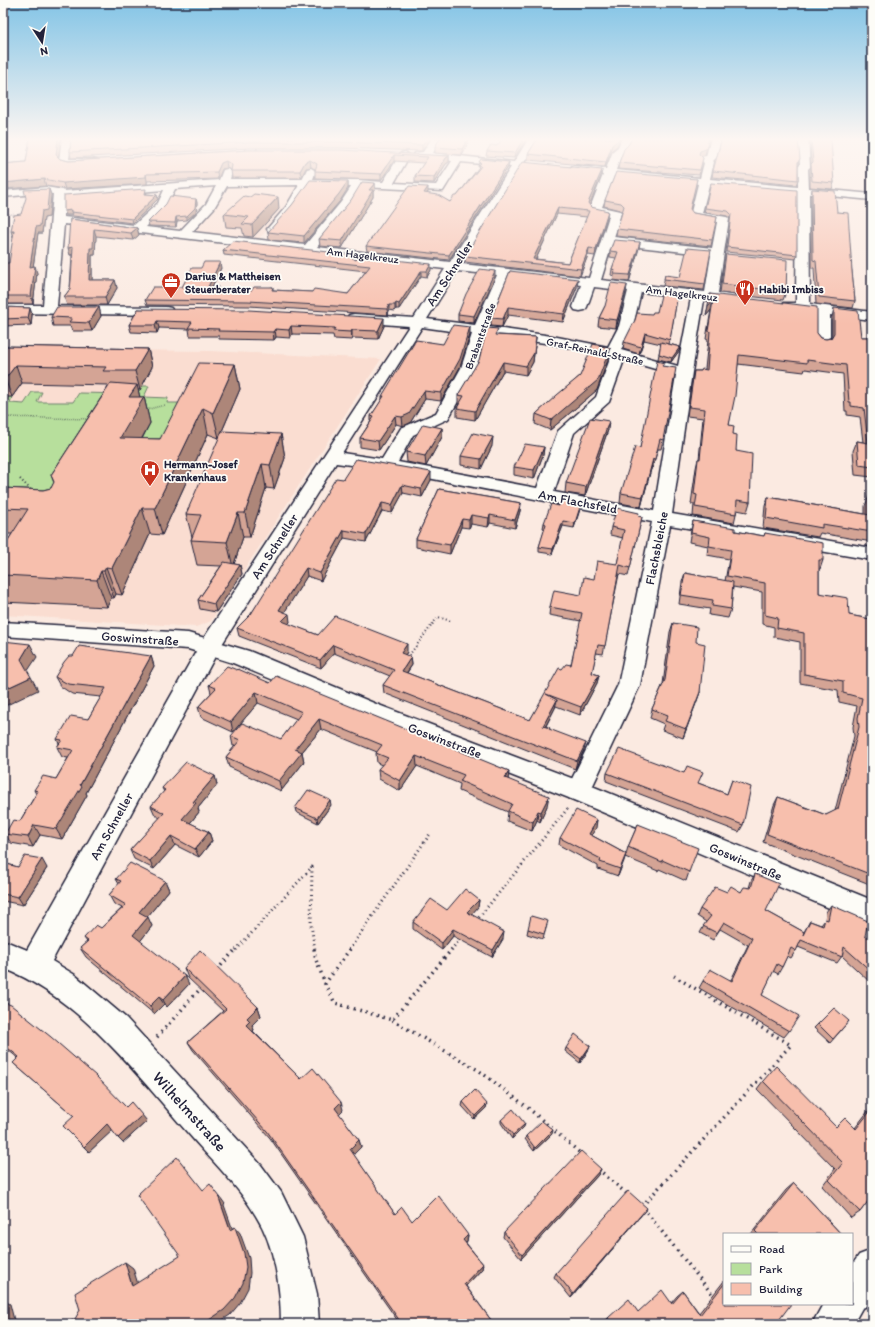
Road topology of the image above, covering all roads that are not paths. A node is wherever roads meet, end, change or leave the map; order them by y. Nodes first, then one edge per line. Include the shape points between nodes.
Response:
1 (60, 200) edge
2 (165, 200) edge
3 (215, 200) edge
4 (295, 200) edge
5 (349, 200) edge
6 (500, 200) edge
7 (599, 200) edge
8 (700, 200) edge
9 (802, 200) edge
10 (58, 220) junction
11 (138, 228) junction
12 (183, 234) junction
13 (608, 240) junction
14 (258, 242) junction
15 (309, 248) junction
16 (717, 254) junction
17 (732, 258) edge
18 (787, 264) edge
19 (454, 266) junction
20 (803, 266) junction
21 (505, 272) junction
22 (592, 282) junction
23 (636, 287) junction
24 (705, 296) junction
25 (749, 301) edge
26 (772, 304) edge
27 (580, 307) dead end
28 (803, 308) junction
29 (3, 309) edge
30 (47, 309) junction
31 (823, 310) junction
32 (179, 311) edge
33 (872, 316) edge
34 (340, 318) edge
35 (417, 322) junction
36 (480, 331) junction
37 (823, 342) edge
38 (616, 353) junction
39 (684, 372) junction
40 (332, 457) junction
41 (387, 465) junction
42 (544, 494) junction
43 (662, 518) junction
44 (872, 554) edge
45 (3, 629) edge
46 (210, 646) junction
47 (575, 797) junction
48 (872, 913) edge
49 (3, 954) edge
50 (34, 966) junction
51 (872, 1268) edge
52 (853, 1293) edge
53 (844, 1305) edge
54 (300, 1324) edge
55 (831, 1324) edge

1 - 10 street
2 - 11 street
3 - 12 street via 210,208
4 - 14 street via 277,225
5 - 15 street
6 - 19 street, Am Schneller
7 - 13 street via 595,210 616,213
8 - 16 street, Flachsbleiche via 696,216 723,219
9 - 20 street
10 - 11 street, Am Hagelkreuz
10 - 30 street via 50,305
11 - 12 street, Am Hagelkreuz
12 - 14 street, Am Hagelkreuz
13 - 16 street
13 - 22 street
14 - 15 street, Am Hagelkreuz
15 - 19 street, Am Hagelkreuz
16 - 17 street
16 - 24 street, Flachsbleiche
18 - 20 street
19 - 21 street, Am Hagelkreuz
19 - 35 street, Am Schneller
20 - 28 street
21 - 22 street, Am Hagelkreuz
21 - 36 street, Brabantstraße
22 - 23 street, Am Hagelkreuz
22 - 27 street
23 - 24 street, Am Hagelkreuz
23 - 38 street
24 - 25 street, Am Hagelkreuz
24 - 39 street, Flachsbleiche
26 - 28 street
28 - 31 street
29 - 30 street
30 - 32 street
31 - 33 street
31 - 37 street
34 - 35 street, Graf-Reinald-Straße
35 - 36 street, Graf-Reinald-Straße
35 - 40 street, Am Schneller
36 - 38 street, Graf-Reinald-Straße via 552,340
36 - 41 street, Brabantstraße via 469,368 442,416 407,432
38 - 39 street, Graf-Reinald-Straße
38 - 42 street via 603,399 566,431
39 - 43 street, Flachsbleiche
40 - 41 street, Am Flachsfeld
40 - 46 street, Am Schneller
41 - 42 street, Am Flachsfeld
42 - 43 street, Am Flachsfeld
43 - 44 street, Am Flachsfeld
43 - 47 street, Flachsbleiche via 629,685
45 - 46 street, Goswinstraße via 188,641
46 - 47 street, Goswinstraße via 241,656
46 - 50 street, Am Schneller
47 - 48 street, Goswinstraße
49 - 50 street, Wilhelmstraße
50 - 54 street, Wilhelmstraße via 65,985 115,1029 249,1177 269,1204 285,1237 299,1294
51 - 52 street
53 - 55 street

